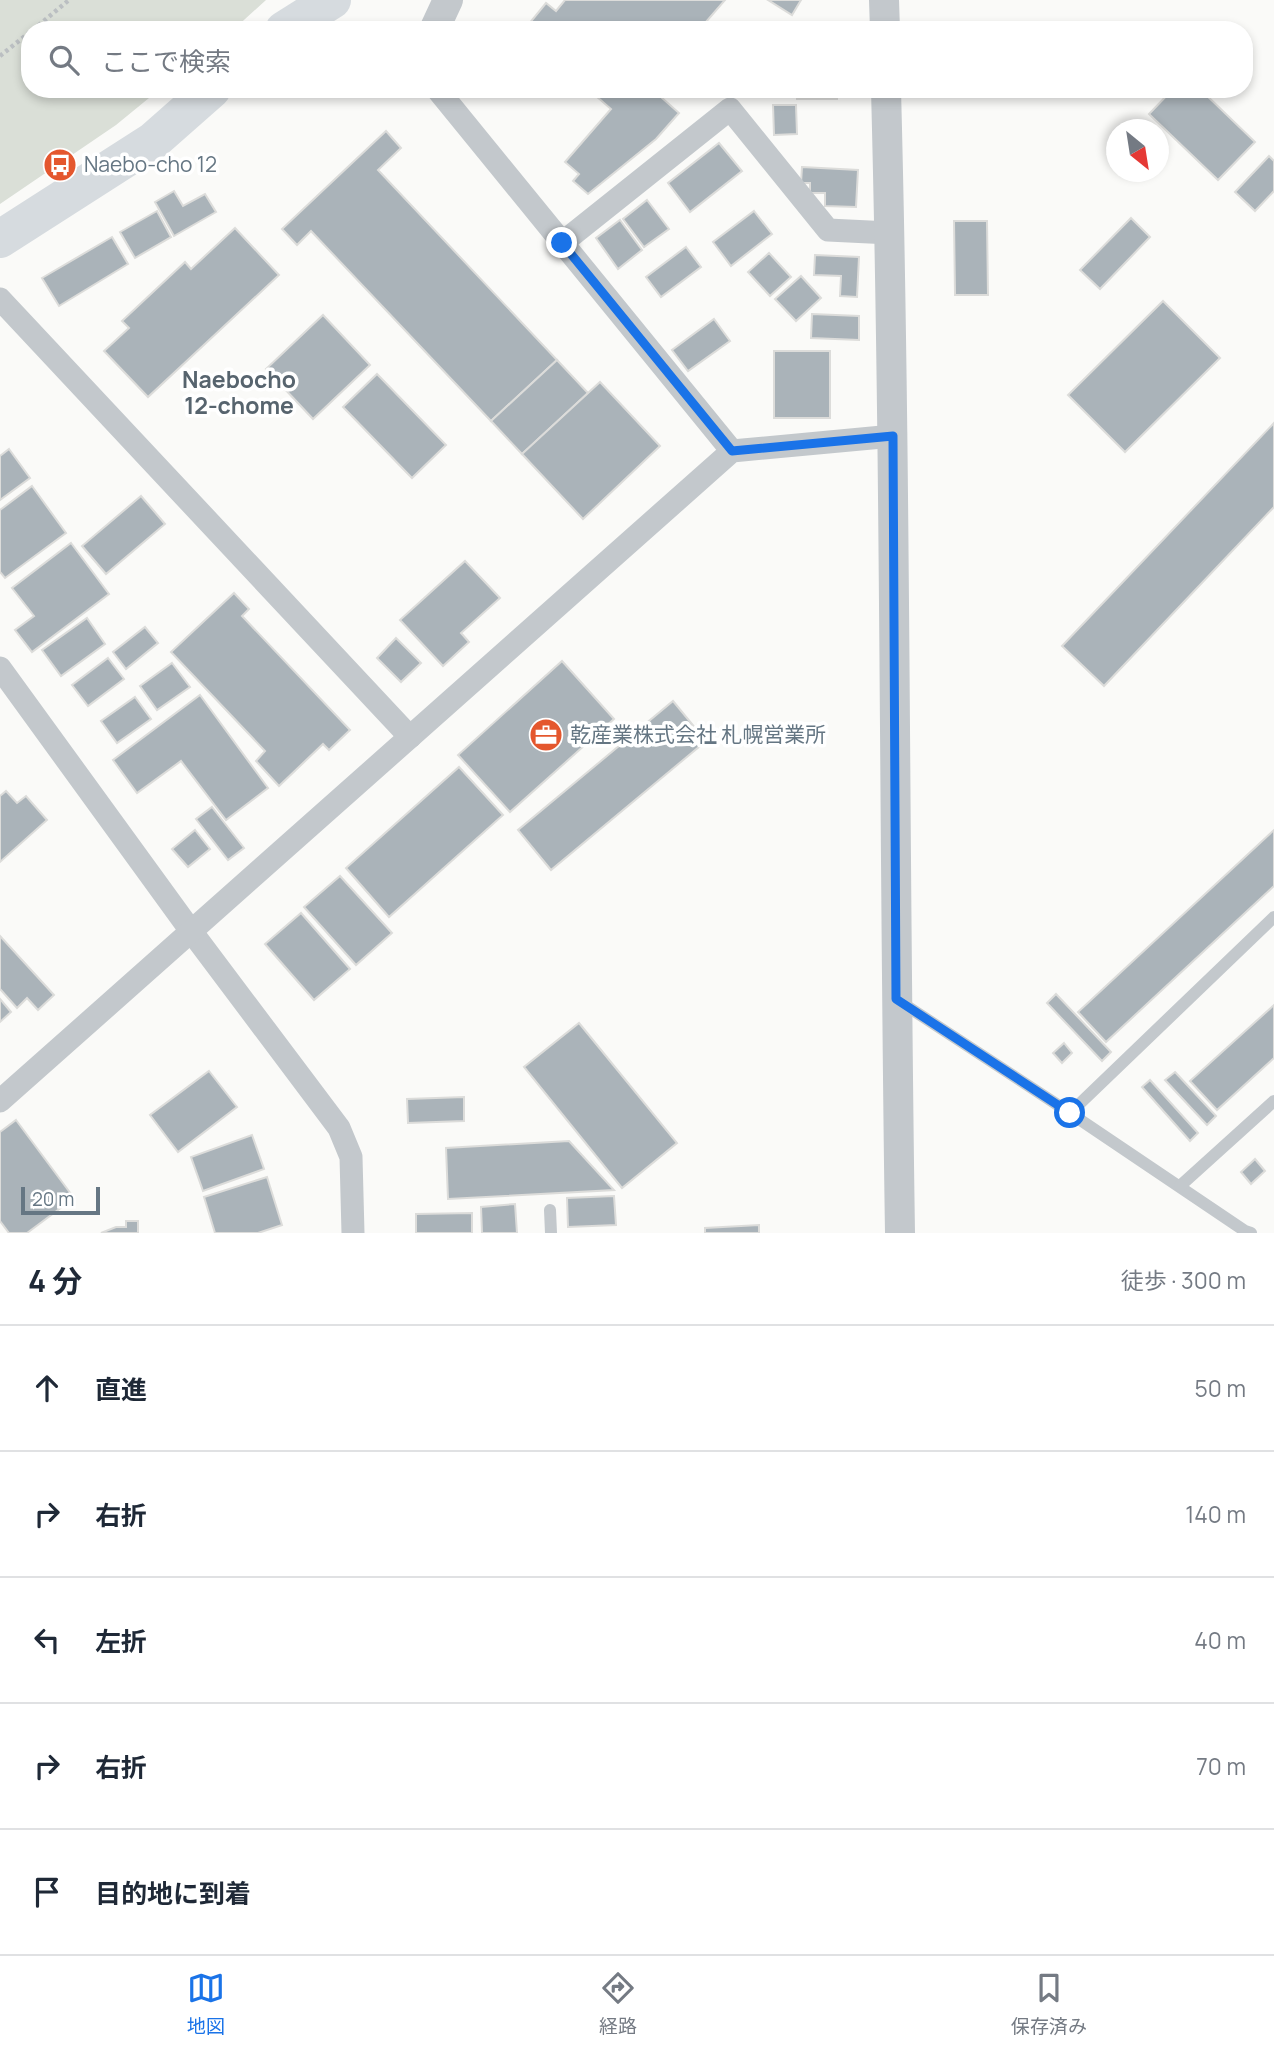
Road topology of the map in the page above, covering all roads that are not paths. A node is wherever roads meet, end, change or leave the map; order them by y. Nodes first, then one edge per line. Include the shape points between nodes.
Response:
1 (293, 0) edge
2 (332, 0) edge
3 (448, 0) edge
4 (884, 0) edge
5 (280, 21) edge
6 (299, 21) edge
7 (438, 21) edge
8 (885, 21) edge
9 (202, 98) edge
10 (444, 98) edge
11 (887, 98) edge
12 (890, 233) junction
13 (0, 239) edge
14 (562, 243) junction
15 (0, 299) edge
16 (893, 436) junction
17 (732, 451) junction
18 (0, 668) edge
19 (410, 737) junction
20 (1274, 917) edge
21 (191, 931) junction
22 (896, 999) junction
23 (0, 1101) edge
24 (1274, 1101) edge
25 (1070, 1113) junction
26 (1180, 1186) junction
27 (550, 1210) dead end
28 (353, 1233) edge
29 (551, 1233) edge
30 (900, 1233) edge
31 (1251, 1233) edge

1 - 5 highway
2 - 6 highway
3 - 7 street
4 - 8 street
9 - 13 highway via 153,141
10 - 14 street
11 - 12 street
12 - 14 street via 828,230 730,109
12 - 16 street
14 - 17 street
15 - 19 street
16 - 17 street
16 - 22 street
17 - 19 street
18 - 21 street
19 - 21 street
20 - 25 lane
21 - 23 street
21 - 28 street via 339,1128 351,1157
22 - 25 lane
22 - 30 street
24 - 26 lane
25 - 26 lane
26 - 31 lane
27 - 29 lane

